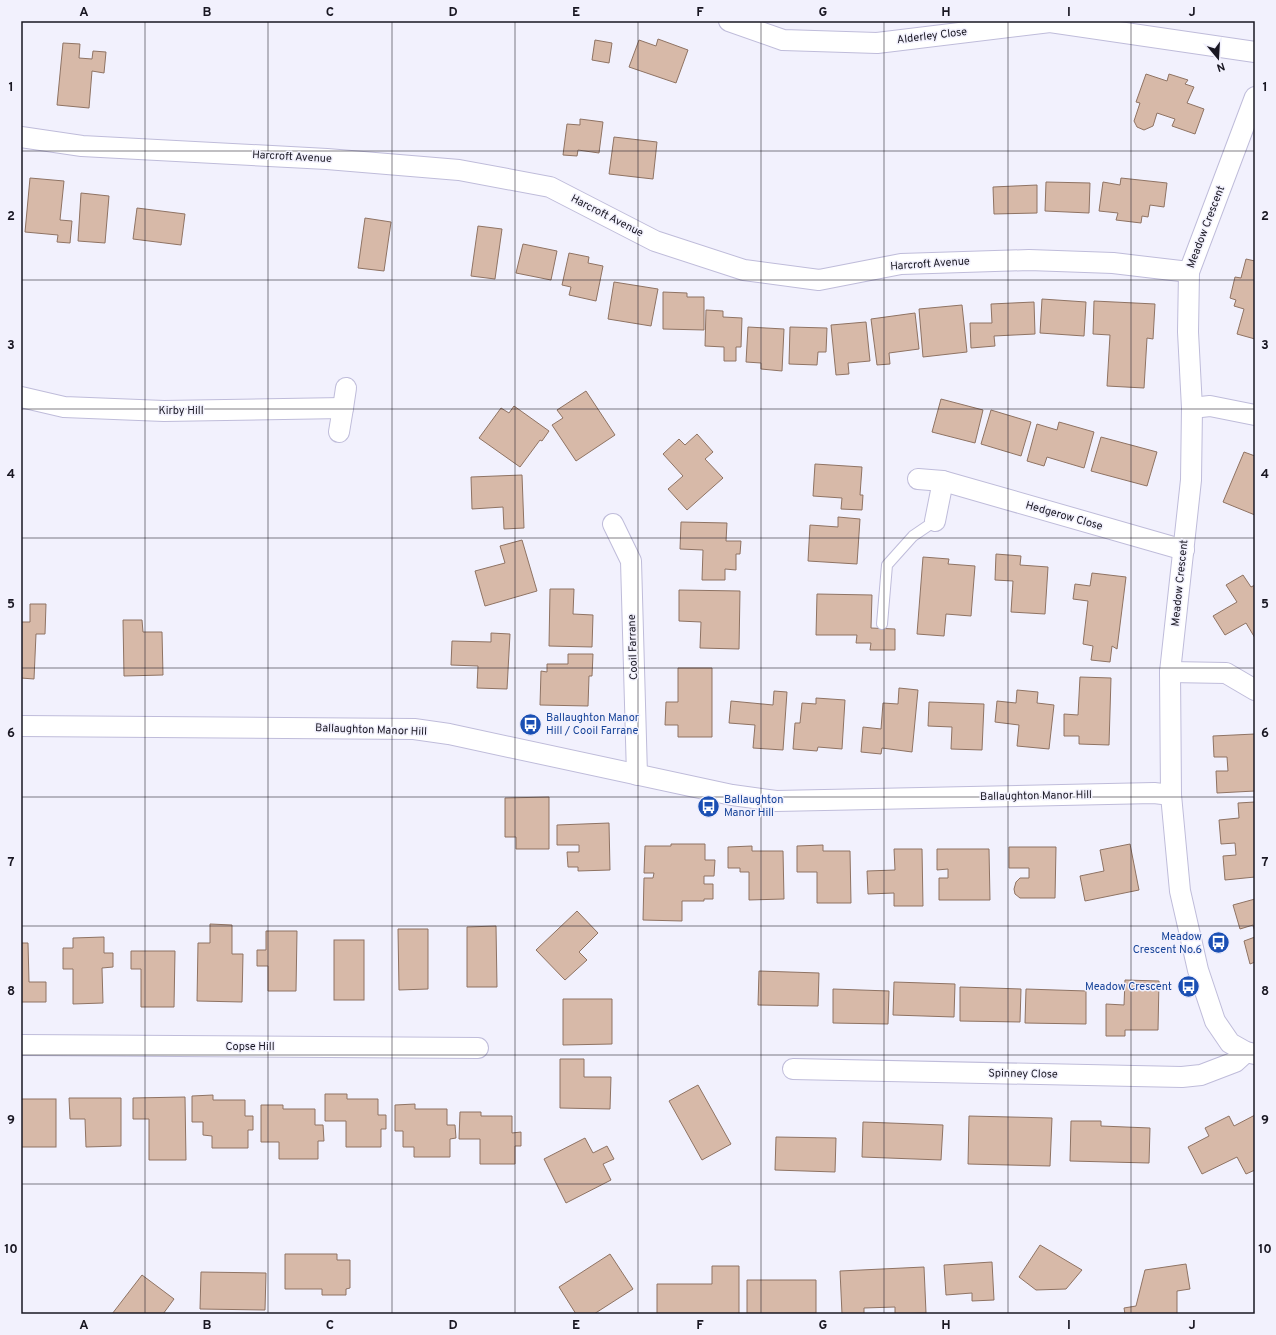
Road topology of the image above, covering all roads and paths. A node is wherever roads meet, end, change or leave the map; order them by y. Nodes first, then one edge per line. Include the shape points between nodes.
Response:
1 (729, 21) edge
2 (1255, 52) edge
3 (1255, 97) edge
4 (21, 137) edge
5 (1189, 272) junction
6 (346, 388) dead end
7 (21, 397) edge
8 (343, 408) junction
9 (1192, 408) junction
10 (1255, 415) edge
11 (340, 432) dead end
12 (918, 479) dead end
13 (943, 482) junction
14 (935, 521) joint
15 (613, 524) dead end
16 (1184, 550) junction
17 (882, 624) dead end
18 (1170, 672) junction
19 (1255, 690) edge
20 (21, 726) edge
21 (638, 775) junction
22 (1171, 795) junction
23 (21, 1045) edge
24 (478, 1048) dead end
25 (1250, 1053) edge
26 (793, 1068) dead end

1 - 2 street, Alderley Close via 783,40 876,43 1050,22
3 - 5 street, Meadow Crescent
4 - 5 street, Harcroft Avenue via 82,146 327,159 459,170 550,187 655,241 744,270 819,280 901,264 1029,260 1113,263
5 - 9 street, Meadow Crescent via 1188,332
6 - 8 street
7 - 8 street, Kirby Hill via 64,407 164,411
8 - 11 street
9 - 10 street via 1210,406
9 - 16 street, Meadow Crescent via 1191,480
12 - 13 street, Hedgerow Close
13 - 14 street
13 - 16 street, Hedgerow Close
14 - 17 lane via 913,536 887,565
15 - 21 street, Cooil Farrane via 631,561
16 - 18 street, Meadow Crescent
18 - 19 street via 1226,673
18 - 22 street, Meadow Crescent
20 - 21 street, Ballaughton Manor Hill via 414,729 449,734
21 - 22 street, Ballaughton Manor Hill via 732,795 776,801 1154,793
22 - 25 street, Meadow Crescent via 1180,891 1198,970 1215,1021 1230,1043
23 - 24 street, Copse Hill
25 - 26 street, Spinney Close via 1235,1062 1201,1075 1182,1077

